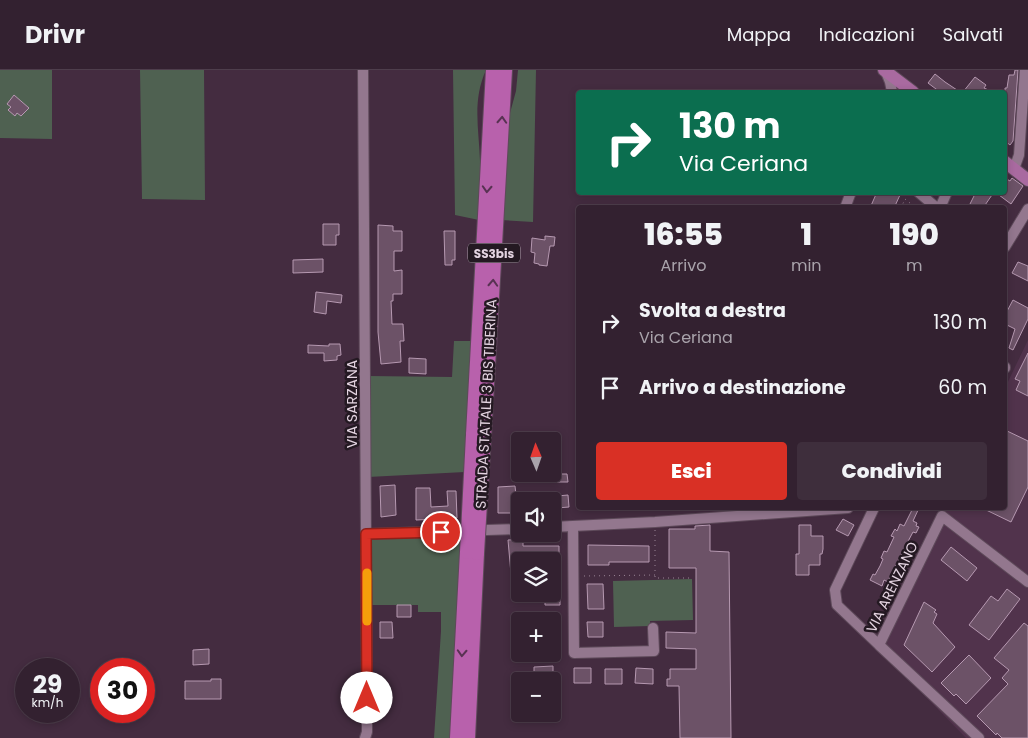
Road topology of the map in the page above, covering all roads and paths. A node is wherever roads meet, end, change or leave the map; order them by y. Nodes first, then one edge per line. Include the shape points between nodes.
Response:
1 (363, 70) edge
2 (493, 70) edge
3 (504, 70) edge
4 (885, 70) edge
5 (1025, 70) edge
6 (892, 90) edge
7 (906, 90) edge
8 (1010, 166) edge
9 (1028, 180) edge
10 (922, 195) edge
11 (902, 205) edge
12 (912, 205) edge
13 (934, 205) edge
14 (1028, 209) edge
15 (1028, 224) edge
16 (1007, 242) edge
17 (479, 436) junction
18 (796, 510) edge
19 (873, 510) edge
20 (655, 522) junction
21 (573, 527) junction
22 (561, 528) edge
23 (511, 529) edge
24 (366, 534) junction
25 (472, 553) junction
26 (656, 575) junction
27 (573, 576) junction
28 (691, 578) dead end
29 (1028, 582) edge
30 (653, 628) dead end
31 (879, 645) junction
32 (365, 738) edge
33 (457, 738) edge
34 (468, 738) edge
35 (979, 738) edge

1 - 24 street, VIA SARZANA
2 -> 17 highway, STRADA STATALE 3 BIS TIBERINA / SS3bis
17 -> 3 highway, STRADA STATALE 3 BIS TIBERINA / SS3bis
4 - 6 street
4 - 7 main road
5 - 8 street via 1020,155
8 - 9 main road
10 - 13 street
11 - 12 path via 905,199
14 - 16 street
15 - 16 street
17 - 25 highway, STRADA STATALE 3 BIS TIBERINA / SS3bis, bridge
18 - 20 street
19 - 31 street via 834,590 837,604
20 - 21 street
20 - 26 path
21 - 22 street
21 - 27 street
23 - 24 street
24 - 32 street, VIA SARZANA
25 -> 33 highway, STRADA STATALE 3 BIS TIBERINA / SS3bis
25 - 34 highway, STRADA STATALE 3 BIS TIBERINA / SS3bis
26 - 27 path
26 - 28 path via 656,578
27 - 30 street via 574,653 654,651
29 - 31 street, VIA ARENZANO via 942,516
31 - 35 street, VIA ARENZANO

